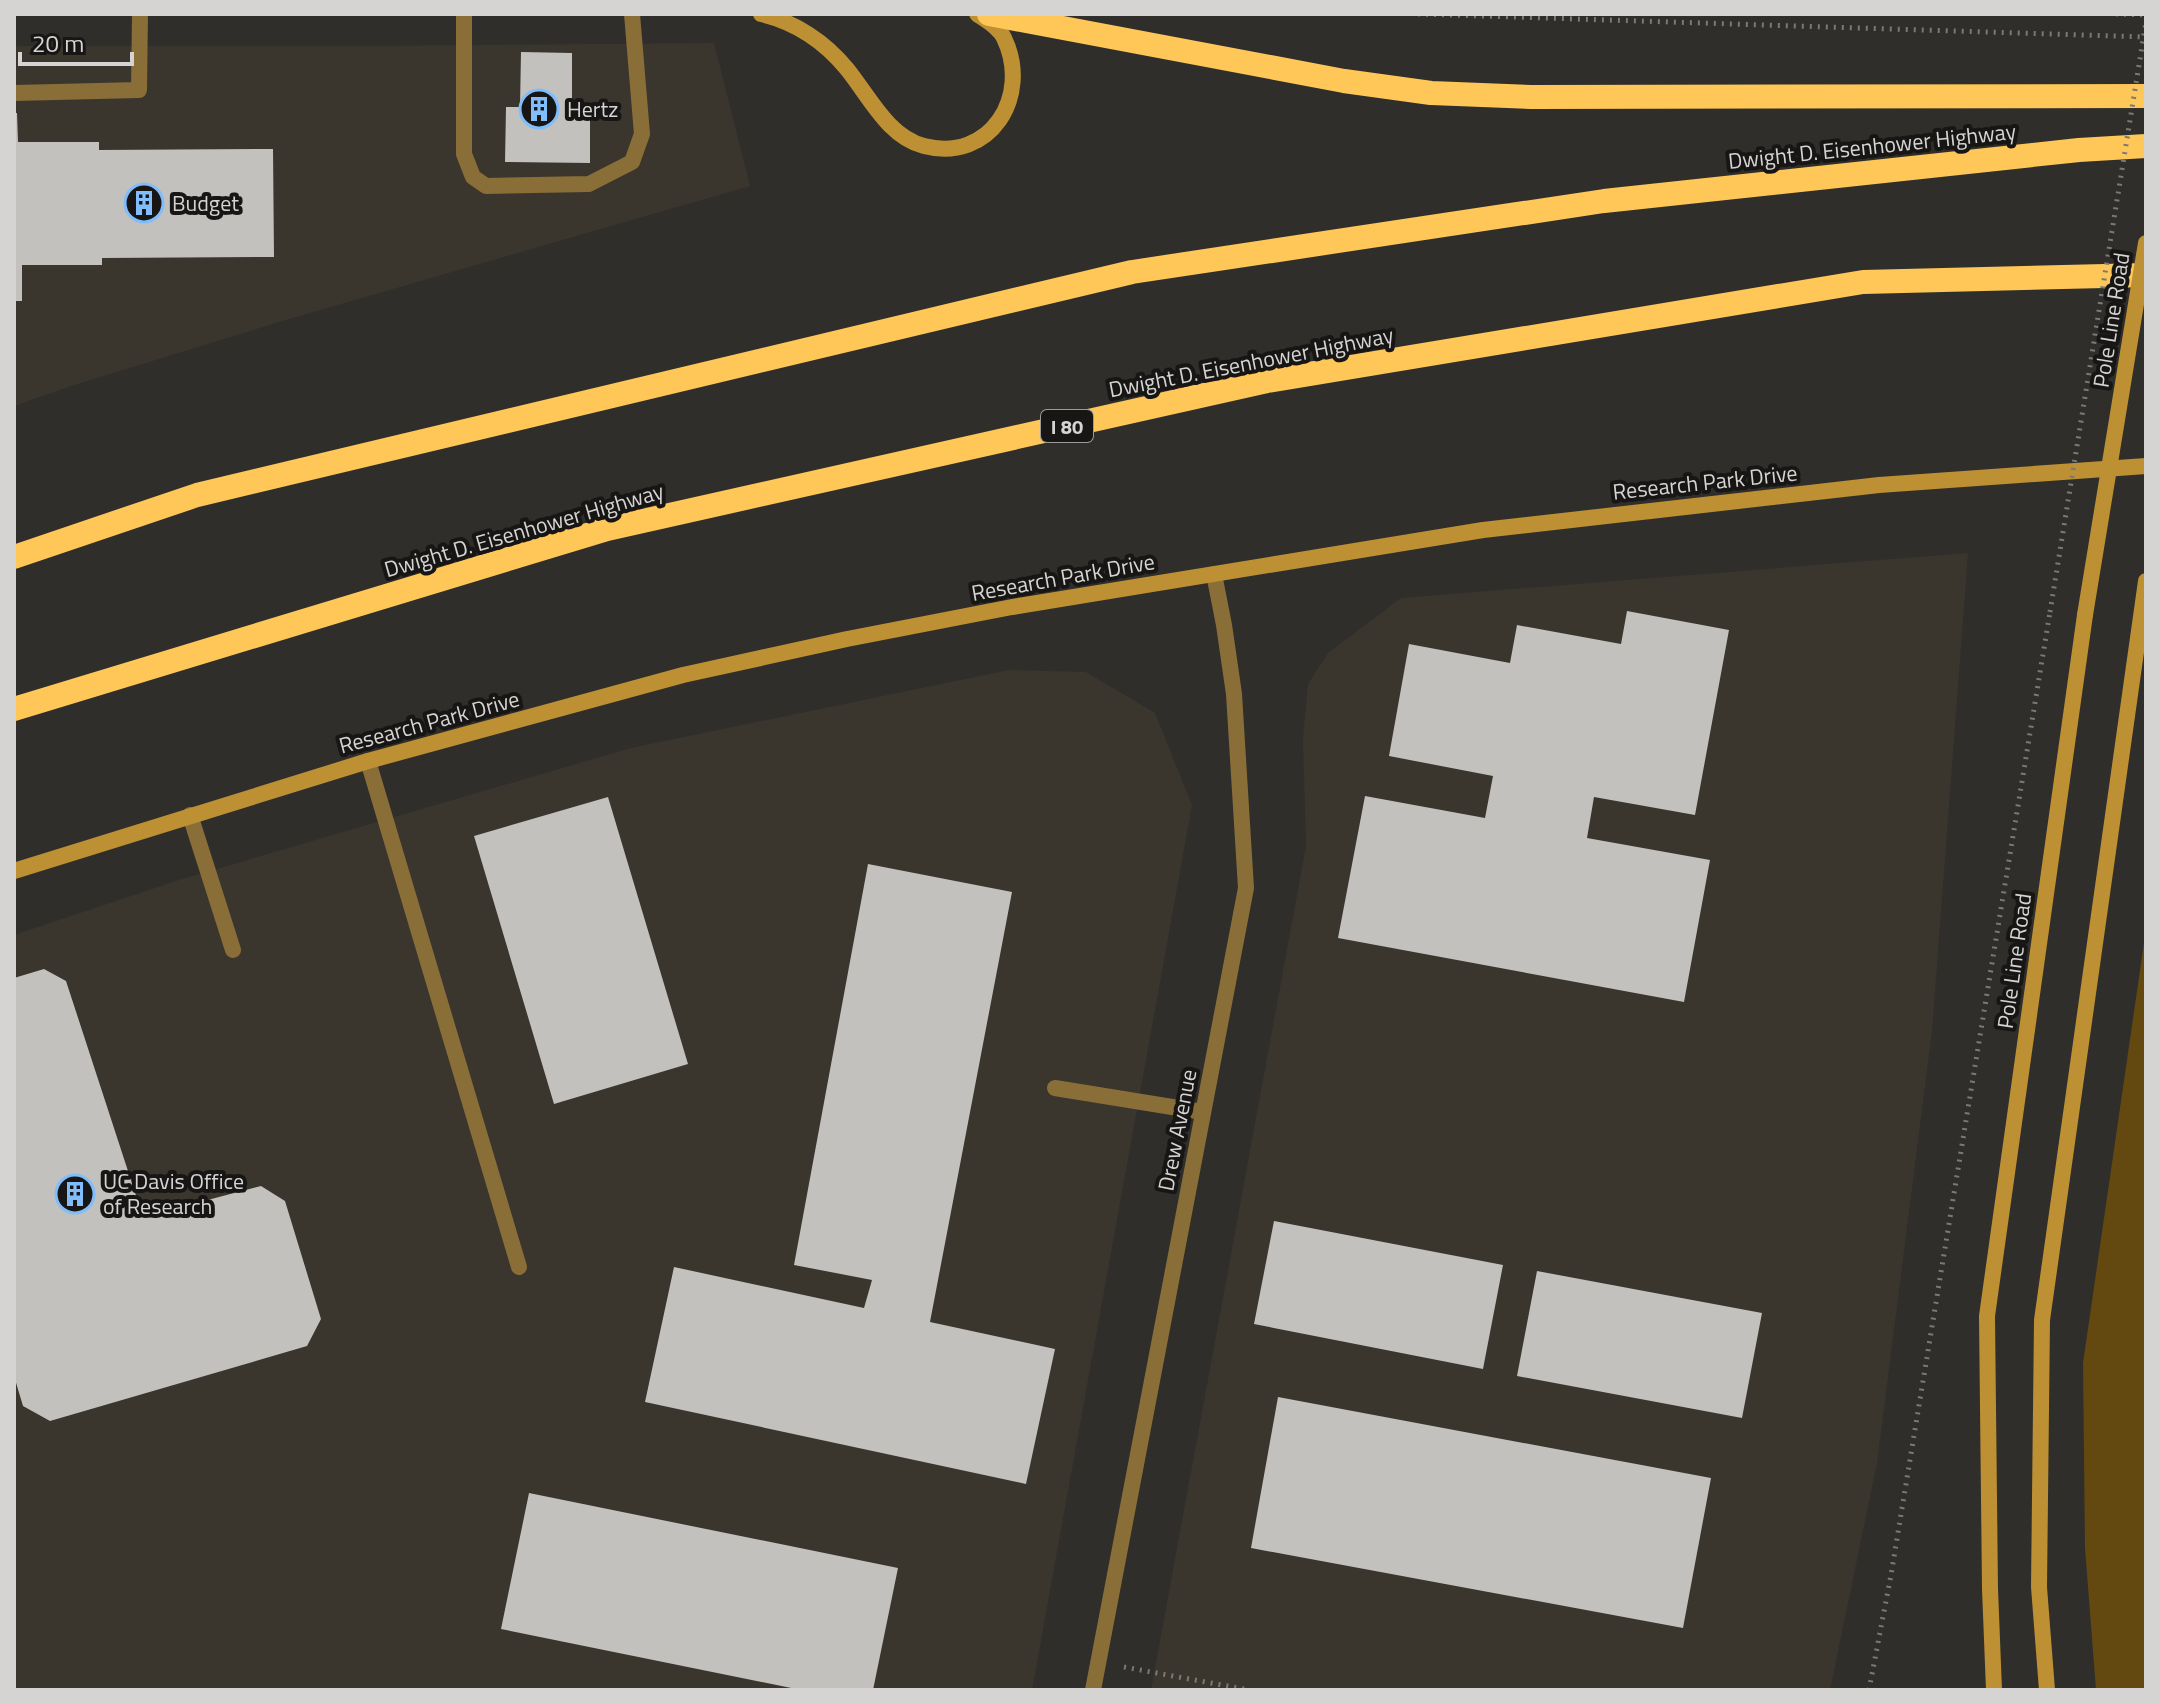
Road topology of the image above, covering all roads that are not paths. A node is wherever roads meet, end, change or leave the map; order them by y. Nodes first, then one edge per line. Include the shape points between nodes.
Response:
1 (140, 14) edge
2 (464, 14) edge
3 (632, 14) edge
4 (761, 14) edge
5 (977, 14) edge
6 (989, 14) edge
7 (14, 93) edge
8 (2146, 96) edge
9 (2146, 146) edge
10 (2146, 243) edge
11 (2146, 275) edge
12 (2146, 466) edge
13 (14, 557) edge
14 (1214, 574) junction
15 (2146, 581) edge
16 (14, 709) edge
17 (368, 761) junction
18 (190, 815) junction
19 (14, 871) edge
20 (233, 950) dead end
21 (1055, 1088) dead end
22 (1203, 1112) junction
23 (519, 1267) dead end
24 (1093, 1690) edge
25 (1994, 1690) edge
26 (2047, 1690) edge

1 - 7 street via 139,90
2 - 3 street via 464,154 473,177 486,186 589,184 632,162 642,134
4 - 5 street via 817,39 901,134 943,149 985,136 1000,122 1012,89 1013,68 1003,36
6 - 8 highway via 1431,93
9 - 13 highway, Dwight D. Eisenhower Highway via 1604,201 1132,272 197,495
10 - 25 street, Pole Line Road, bridge via 2085,615 1987,1316
11 - 16 highway, Dwight D. Eisenhower Highway / I 80 via 1863,282 1267,381 607,529
12 - 14 street, Research Park Drive via 1879,485 1626,513 1483,530
14 - 17 street, Research Park Drive via 1012,607 683,675
14 - 22 street, Drew Avenue via 1234,694 1246,888
15 - 26 street via 2042,1320 2039,1587
17 - 18 street, Research Park Drive
17 - 23 street
18 - 19 street, Research Park Drive
18 - 20 street
21 - 22 street
22 - 24 street, Drew Avenue

